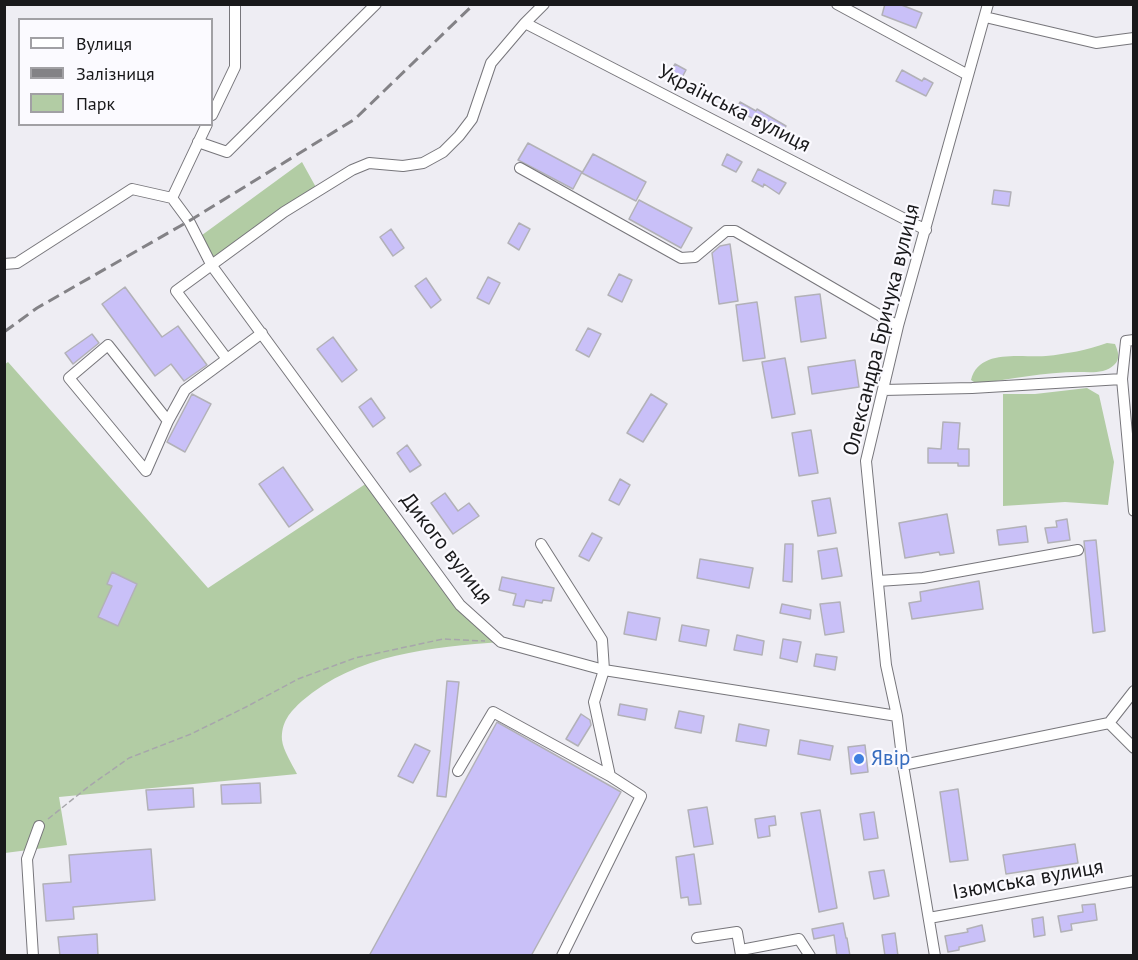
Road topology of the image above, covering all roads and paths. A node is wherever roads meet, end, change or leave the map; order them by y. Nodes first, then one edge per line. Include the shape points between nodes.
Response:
1 (235, 4) edge
2 (376, 4) edge
3 (544, 4) edge
4 (837, 4) edge
5 (988, 4) edge
6 (985, 17) junction
7 (525, 23) junction
8 (1134, 38) edge
9 (968, 75) junction
10 (213, 113) edge
11 (206, 126) edge
12 (198, 142) junction
13 (520, 168) dead end
14 (172, 198) junction
15 (926, 230) junction
16 (4, 264) edge
17 (212, 266) junction
18 (898, 326) junction
19 (262, 333) junction
20 (1134, 340) edge
21 (227, 359) junction
22 (1122, 379) junction
23 (883, 390) junction
24 (1128, 397) edge
25 (168, 421) junction
26 (1130, 425) edge
27 (1132, 455) edge
28 (1134, 511) edge
29 (542, 544) dead end
30 (1078, 550) dead end
31 (878, 581) junction
32 (501, 642) junction
33 (604, 670) junction
34 (1134, 691) edge
35 (897, 716) junction
36 (1109, 723) junction
37 (1134, 748) edge
38 (903, 765) junction
39 (458, 771) dead end
40 (610, 776) junction
41 (39, 826) joint
42 (1134, 881) edge
43 (929, 918) junction
44 (697, 938) dead end
45 (741, 953) edge
46 (33, 956) edge
47 (562, 956) edge
48 (810, 956) edge
49 (935, 956) edge

1 - 10 street via 235,67
2 - 12 street via 226,152
3 - 7 street
4 - 9 street
5 - 6 street, Олександра Бричука вулиця
6 - 8 street via 1096,43
6 - 9 street, Олександра Бричука вулиця
7 - 15 street, Українська вулиця
7 - 17 street via 491,63 472,119 443,152 423,163 369,163 352,170 284,212
9 - 15 street, Олександра Бричука вулиця
11 - 12 street
12 - 14 street
13 - 18 street via 681,258 695,257 726,231 735,231
14 - 16 street via 132,189 17,263
14 - 17 street, Дикого вулиця
15 - 18 street, Олександра Бричука вулиця
17 - 19 street, Дикого вулиця
17 - 21 street via 176,291
18 - 23 street, Олександра Бричука вулиця
19 - 21 street
19 - 32 street, Дикого вулиця via 460,605
20 - 22 street via 1126,341
21 - 25 street via 185,390
22 - 23 street
22 - 24 street
23 - 31 street, Олександра Бричука вулиця via 866,461
24 - 26 street
25 - 25 street via 146,471 69,378 108,345
26 - 27 street
27 - 28 street
29 - 33 street via 602,640
30 - 31 street via 923,578
31 - 35 street, Олександра Бричука вулиця via 886,666
32 - 33 street, Дикого вулиця
32 - 41 path via 443,639 355,658 298,679 191,734 129,758
33 - 35 street, Дикого вулиця
33 - 40 street via 594,702
34 - 36 street
35 - 38 street, Олександра Бричука вулиця
36 - 37 street
36 - 38 street
38 - 43 street, Олександра Бричука вулиця
39 - 40 street via 493,712
40 - 47 street via 641,796
41 - 46 street via 27,859
42 - 43 street, Ізюмська вулиця
43 - 49 street, Олександра Бричука вулиця
44 - 45 street via 737,932
45 - 48 street via 799,939

